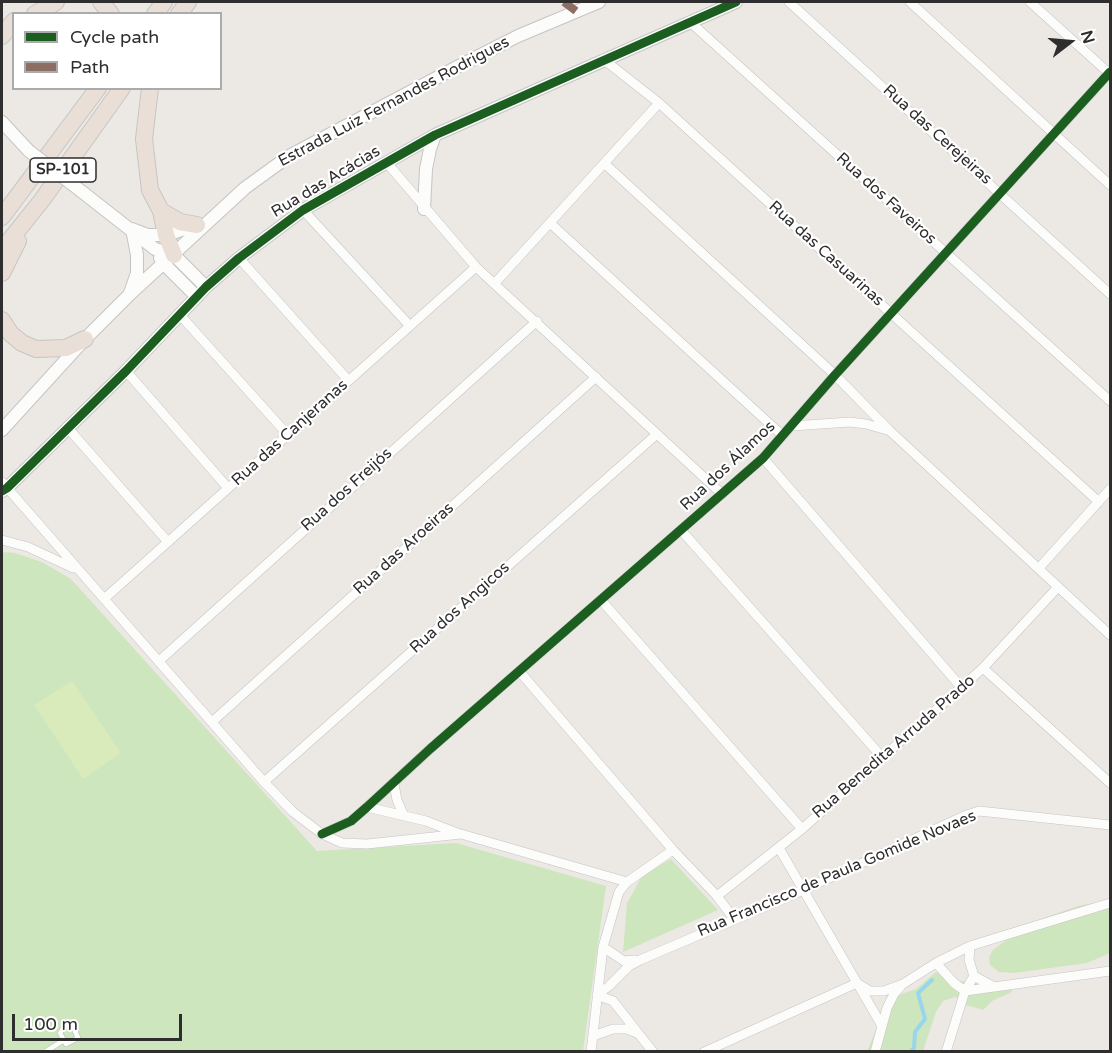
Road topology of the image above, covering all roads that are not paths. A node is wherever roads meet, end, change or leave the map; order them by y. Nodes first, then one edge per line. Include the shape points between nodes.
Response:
1 (39, 2) edge
2 (56, 2) edge
3 (599, 2) edge
4 (735, 2) edge
5 (789, 2) edge
6 (910, 2) edge
7 (1030, 2) edge
8 (26, 12) edge
9 (39, 12) edge
10 (689, 21) junction
11 (12, 24) edge
12 (12, 34) edge
13 (2, 36) edge
14 (2, 46) edge
15 (603, 59) junction
16 (1110, 73) edge
17 (96, 90) edge
18 (121, 90) edge
19 (150, 90) edge
20 (659, 103) junction
21 (2, 123) edge
22 (1054, 133) junction
23 (435, 135) junction
24 (387, 163) junction
25 (605, 164) junction
26 (1110, 185) edge
27 (1001, 194) junction
28 (42, 200) junction
29 (424, 209) junction
30 (303, 210) junction
31 (161, 211) junction
32 (213, 216) junction
33 (2, 217) edge
34 (550, 223) junction
35 (197, 225) junction
36 (132, 229) junction
37 (160, 242) junction
38 (2, 250) edge
39 (946, 253) junction
40 (239, 258) junction
41 (168, 259) junction
42 (476, 267) junction
43 (2, 273) edge
44 (495, 283) junction
45 (206, 287) junction
46 (129, 294) junction
47 (1110, 294) edge
48 (197, 297) junction
49 (891, 314) junction
50 (180, 315) junction
51 (2, 320) edge
52 (537, 321) junction
53 (410, 326) junction
54 (85, 339) junction
55 (126, 371) junction
56 (835, 375) junction
57 (596, 377) junction
58 (348, 380) junction
59 (1110, 401) edge
60 (792, 426) junction
61 (67, 427) junction
62 (2, 430) edge
63 (889, 430) junction
64 (657, 434) junction
65 (288, 435) junction
66 (783, 436) junction
67 (763, 458) junction
68 (3, 487) edge
69 (228, 488) junction
70 (1110, 489) edge
71 (722, 494) junction
72 (1099, 502) junction
73 (681, 530) junction
74 (2, 540) edge
75 (168, 542) junction
76 (1039, 568) junction
77 (80, 573) junction
78 (1059, 586) junction
79 (104, 599) junction
80 (601, 600) junction
81 (1110, 635) edge
82 (159, 661) junction
83 (983, 668) junction
84 (520, 672) junction
85 (962, 687) junction
86 (213, 721) junction
87 (882, 757) junction
88 (264, 782) junction
89 (1110, 783) edge
90 (394, 784) junction
91 (367, 807) junction
92 (404, 816) junction
93 (1110, 825) edge
94 (802, 829) junction
95 (322, 834) junction
96 (460, 834) junction
97 (779, 848) junction
98 (673, 850) junction
99 (627, 882) junction
100 (803, 890) junction
101 (717, 896) junction
102 (1110, 903) edge
103 (734, 919) junction
104 (970, 946) junction
105 (603, 947) junction
106 (640, 960) junction
107 (936, 963) junction
108 (1110, 971) edge
109 (974, 976) junction
110 (857, 983) junction
111 (903, 984) junction
112 (994, 987) junction
113 (965, 991) junction
114 (597, 995) junction
115 (882, 1026) junction
116 (637, 1033) junction
117 (593, 1036) junction
118 (64, 1040) junction
119 (45, 1052) edge
120 (591, 1052) edge
121 (653, 1052) edge
122 (704, 1052) edge
123 (875, 1052) edge
124 (946, 1052) edge

1 - 8 highway
2 - 9 highway
3 - 32 street, Estrada Luiz Fernandes Rodrigues via 518,36 289,156
4 - 10 street, Rua das Acácias
5 - 27 street, Rua das Cerejeiras
6 - 22 street
7 - 16 street
10 - 15 street, Rua das Acácias
10 - 39 street, Rua dos Faveiros
11 - 13 highway
12 - 14 highway
15 - 20 street, Rua das Casuarinas
15 - 23 street, Rua das Acácias
16 - 22 street, Rua dos Álamos
17 - 33 highway, SP-101
18 - 28 highway, SP-101
19 - 31 highway via 146,165 150,190
20 - 25 street
20 - 49 street, Rua das Casuarinas
21 - 36 street, bridge via 29,151
22 - 26 street
22 - 27 street, Rua dos Álamos
23 - 24 street, Rua das Acácias
23 - 29 street via 426,169
24 - 29 street
24 - 30 street, Rua das Acácias
25 - 34 street
25 - 56 street
27 - 39 street, Rua dos Álamos
27 - 47 street, Rua das Cerejeiras
28 - 38 highway, SP-101
28 - 43 highway
29 - 42 street
30 - 40 street, Rua das Acácias
30 - 53 street
31 - 35 highway via 180,222
31 - 37 highway
32 - 35 street
32 - 41 street, Estrada Luiz Fernandes Rodrigues
34 - 44 street
34 - 66 street
35 - 37 street
36 - 37 street
36 - 46 street via 137,255
37 - 41 highway
39 - 49 street, Rua dos Álamos
39 - 59 street, Rua dos Faveiros
40 - 45 street, Rua das Acácias
40 - 58 street
41 - 45 street
41 - 46 street, Estrada Luiz Fernandes Rodrigues
41 - 48 street
42 - 44 street
42 - 53 street, Rua das Canjeranas
44 - 52 street
45 - 48 street, Rua das Acácias
46 - 54 street, Estrada Luiz Fernandes Rodrigues
48 - 50 street, Rua das Acácias
49 - 56 street, Rua dos Álamos
49 - 72 street, Rua das Casuarinas
50 - 55 street, Rua das Acácias
50 - 65 street
51 - 54 highway via 11,334 36,349 66,348
52 - 57 street
52 - 82 street, Rua dos Freijós
53 - 58 street, Rua das Canjeranas
54 - 62 street, Estrada Luiz Fernandes Rodrigues
55 - 61 street, Rua das Acácias
55 - 69 street
56 - 60 street, Rua dos Álamos
56 - 63 street
57 - 64 street
57 - 86 street, Rua das Aroeiras
58 - 65 street, Rua das Canjeranas
60 - 63 street via 850,422
60 - 66 street, Rua dos Álamos
61 - 68 street, Rua das Acácias
61 - 75 street
63 - 76 street
64 - 71 street
64 - 88 street, Rua dos Angicos
65 - 69 street, Rua das Canjeranas
66 - 67 street, Rua dos Álamos
67 - 71 street, Rua dos Álamos
67 - 85 street
68 - 77 street
69 - 75 street, Rua das Canjeranas
70 - 72 street
71 - 73 street, Rua dos Álamos
72 - 76 street
73 - 80 street, Rua dos Álamos
73 - 87 street
74 - 77 street via 28,547
75 - 79 street, Rua das Canjeranas
76 - 78 street
77 - 79 street
78 - 81 street
78 - 83 street, Rua Benedita Arruda Prado
79 - 82 street
80 - 84 street, Rua dos Álamos
80 - 94 street
82 - 86 street
83 - 85 street, Rua Benedita Arruda Prado
83 - 89 street
84 - 90 street, Rua dos Álamos
84 - 98 street
85 - 87 street, Rua Benedita Arruda Prado
86 - 88 street
87 - 94 street, Rua Benedita Arruda Prado
88 - 95 street
90 - 91 street, Rua dos Álamos
90 - 92 street
91 - 92 street
91 - 95 street, Rua dos Álamos via 351,821
92 - 96 street
93 - 100 street, Rua Francisco de Paula Gomide Novaes via 979,811
94 - 97 street, Rua Benedita Arruda Prado
95 - 96 street via 342,843
96 - 99 street
97 - 100 street
97 - 101 street, Rua Benedita Arruda Prado
98 - 99 street
98 - 101 street
99 - 105 street via 619,892
100 - 103 street, Rua Francisco de Paula Gomide Novaes
100 - 110 street
101 - 103 street
102 - 104 street
103 - 106 street, Rua Francisco de Paula Gomide Novaes
104 - 107 street
104 - 109 street
105 - 106 street via 624,961
105 - 114 street
106 - 114 street, Rua Francisco de Paula Gomide Novaes
107 - 111 street
107 - 113 street
108 - 112 street
109 - 112 street
109 - 113 street
110 - 111 street via 870,991
110 - 115 street
110 - 122 street
111 - 115 street via 887,1008
112 - 113 street
113 - 124 street
114 - 116 street via 613,1001
114 - 117 street
115 - 123 street
116 - 117 street via 612,1029
116 - 121 street
117 - 120 street
118 - 118 lane via 66,1044 78,1038 72,1024 60,1032
118 - 119 lane

